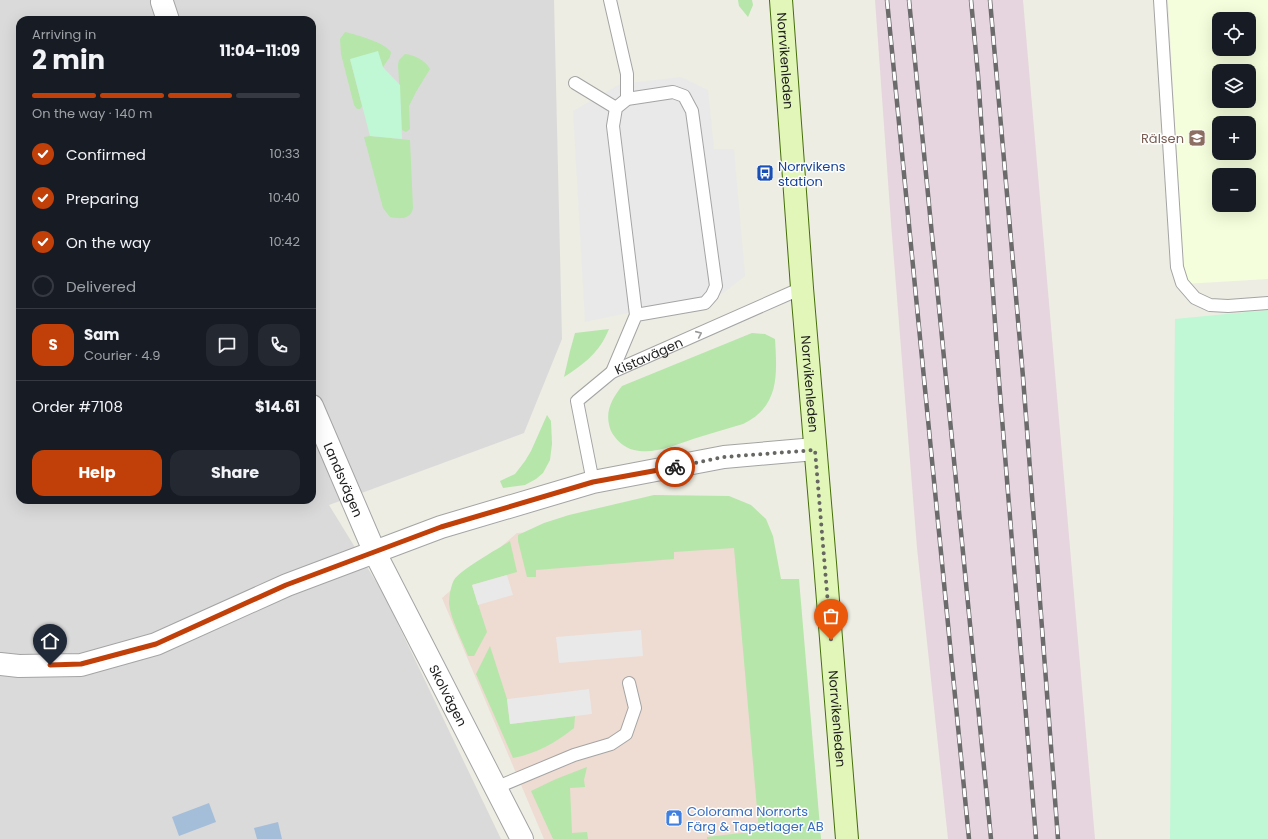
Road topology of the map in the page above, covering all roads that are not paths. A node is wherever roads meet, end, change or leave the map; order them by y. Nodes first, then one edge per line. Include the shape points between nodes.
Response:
1 (610, 0) edge
2 (781, 0) edge
3 (1160, 0) edge
4 (575, 82) dead end
5 (627, 99) junction
6 (616, 108) junction
7 (802, 288) junction
8 (1268, 303) edge
9 (636, 315) junction
10 (612, 372) junction
11 (316, 415) edge
12 (815, 450) junction
13 (593, 482) junction
14 (375, 553) junction
15 (0, 664) edge
16 (629, 683) dead end
17 (495, 788) junction
18 (522, 839) edge
19 (846, 839) edge

1 - 5 lane via 627,74
2 - 7 main road, Norrvikenleden
3 - 8 lane via 1178,267 1182,284 1195,298 1210,305
4 - 6 lane
5 - 6 lane
5 - 9 lane via 673,92 684,96 692,111 716,286 705,303
6 - 9 lane via 613,126
10 -> 7 lane, Kistavägen
7 - 12 main road, Norrvikenleden
9 - 10 lane
10 - 13 lane, Kistavägen via 577,401
11 - 14 street, Landsvägen
12 - 13 street via 724,457
12 - 19 main road, Norrvikenleden
13 - 14 street via 441,527
14 - 15 street via 286,585 156,644 81,664
14 - 17 street, Skolvägen
16 - 17 lane via 635,708 626,734 611,744 574,755
17 - 18 street, Skolvägen

